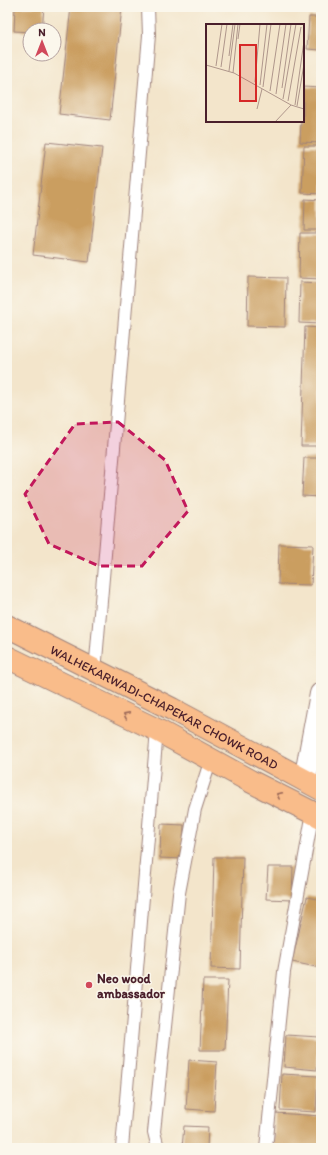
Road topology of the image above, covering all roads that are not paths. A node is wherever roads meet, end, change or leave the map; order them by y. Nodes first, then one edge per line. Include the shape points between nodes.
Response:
1 (148, 7) edge
2 (7, 626) edge
3 (7, 657) edge
4 (96, 672) junction
5 (321, 694) edge
6 (157, 730) junction
7 (211, 759) junction
8 (313, 784) edge
9 (317, 815) edge
10 (122, 1148) edge
11 (158, 1148) edge
12 (266, 1148) edge

1 - 4 lane via 149,42
2 - 4 main road, WALHEKARWADI-CHAPEKAR CHOWK ROAD
6 -> 3 main road, WALHEKARWADI-CHAPEKAR CHOWK ROAD
4 - 8 main road, WALHEKARWADI-CHAPEKAR CHOWK ROAD
5 - 8 street
6 - 7 main road, WALHEKARWADI-CHAPEKAR CHOWK ROAD
6 - 10 lane
9 -> 7 main road, WALHEKARWADI-CHAPEKAR CHOWK ROAD
7 - 11 lane via 195,809 179,893 154,1132
9 - 12 lane via 284,972

